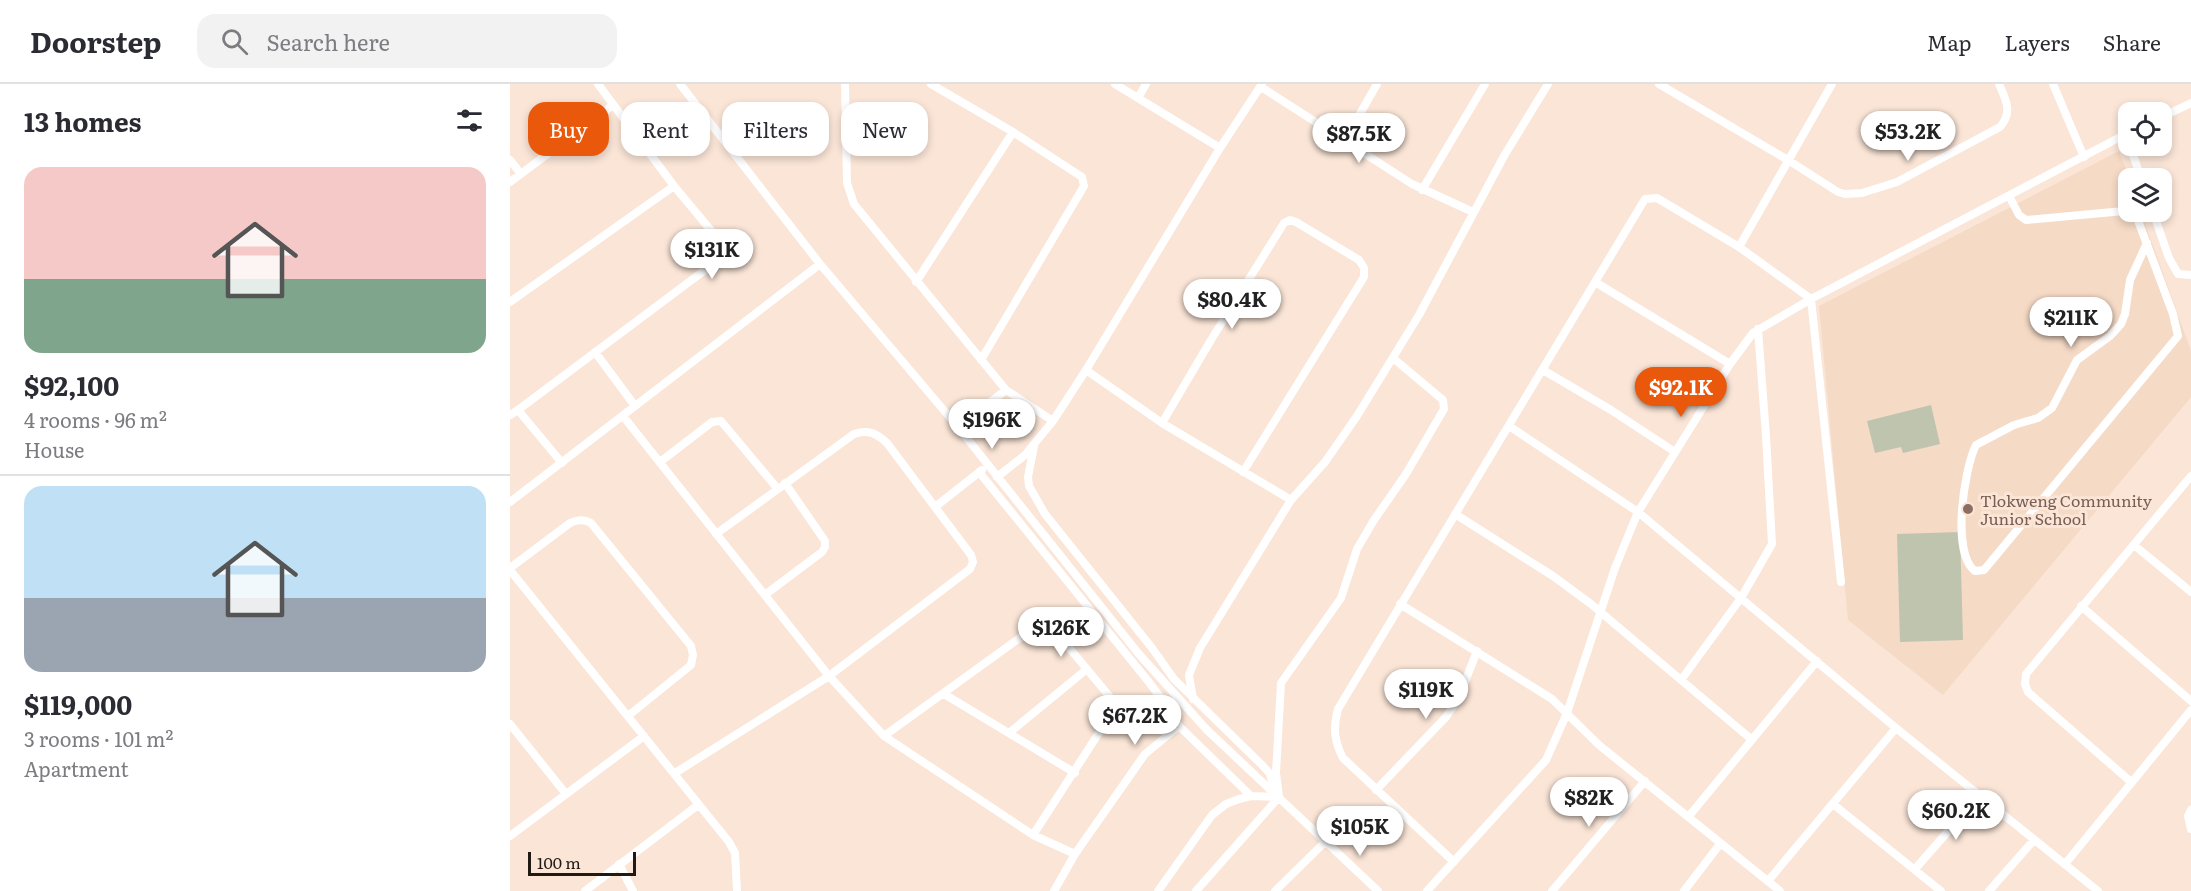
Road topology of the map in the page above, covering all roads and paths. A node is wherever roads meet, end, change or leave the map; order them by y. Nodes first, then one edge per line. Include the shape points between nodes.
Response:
1 (598, 84) edge
2 (680, 84) edge
3 (845, 84) edge
4 (931, 84) edge
5 (1115, 84) edge
6 (1146, 84) edge
7 (1377, 84) edge
8 (1548, 84) edge
9 (1659, 84) edge
10 (1832, 84) edge
11 (1999, 84) edge
12 (2053, 84) edge
13 (1261, 85) edge
14 (1483, 85) edge
15 (1138, 98) junction
16 (2191, 103) edge
17 (613, 105) junction
18 (2172, 112) edge
19 (1013, 132) junction
20 (1345, 140) junction
21 (2118, 143) edge
22 (1220, 148) junction
23 (2084, 157) junction
24 (510, 160) edge
25 (1788, 160) junction
26 (520, 174) junction
27 (510, 182) edge
28 (674, 186) junction
29 (1422, 190) junction
30 (2009, 196) junction
31 (1473, 212) junction
32 (2156, 222) edge
33 (2147, 243) junction
34 (1739, 247) junction
35 (820, 264) junction
36 (2191, 275) edge
37 (916, 282) junction
38 (1595, 282) junction
39 (1811, 299) junction
40 (510, 302) edge
41 (1758, 329) junction
42 (595, 352) junction
43 (1393, 358) junction
44 (981, 360) junction
45 (1730, 364) junction
46 (1086, 370) junction
47 (1543, 370) junction
48 (1006, 390) junction
49 (635, 406) junction
50 (518, 410) junction
51 (510, 416) edge
52 (623, 416) junction
53 (1053, 421) junction
54 (1162, 423) junction
55 (1509, 426) junction
56 (958, 427) junction
57 (1035, 445) junction
58 (1675, 452) junction
59 (660, 462) junction
60 (562, 463) junction
61 (988, 465) junction
62 (979, 472) junction
63 (1244, 472) junction
64 (2191, 476) edge
65 (997, 477) junction
66 (785, 483) junction
67 (777, 488) junction
68 (1291, 500) junction
69 (510, 502) edge
70 (935, 507) junction
71 (1638, 513) junction
72 (1455, 514) junction
73 (716, 534) junction
74 (2134, 545) junction
75 (510, 569) edge
76 (1841, 582) dead end
77 (2191, 592) edge
78 (766, 594) junction
79 (1741, 598) junction
80 (1400, 604) junction
81 (2081, 606) junction
82 (1600, 612) junction
83 (1477, 651) junction
84 (1817, 661) junction
85 (1088, 669) junction
86 (830, 676) junction
87 (1681, 680) junction
88 (944, 694) junction
89 (1193, 699) junction
90 (2191, 701) edge
91 (2191, 710) edge
92 (1567, 713) junction
93 (628, 716) junction
94 (510, 724) edge
95 (1179, 726) junction
96 (1896, 728) junction
97 (1009, 733) junction
98 (644, 736) junction
99 (885, 736) junction
100 (1751, 739) junction
101 (675, 773) junction
102 (1075, 773) junction
103 (1645, 781) junction
104 (2131, 782) junction
105 (1376, 790) junction
106 (566, 794) junction
107 (1277, 795) junction
108 (1251, 796) junction
109 (1979, 796) junction
110 (1833, 804) junction
111 (698, 805) junction
112 (2191, 810) edge
113 (1689, 816) junction
114 (2191, 829) edge
115 (1033, 835) junction
116 (510, 836) edge
117 (2034, 840) junction
118 (1325, 842) junction
119 (1720, 844) junction
120 (1075, 854) junction
121 (1454, 862) junction
122 (619, 864) junction
123 (2065, 864) junction
124 (1915, 869) junction
125 (1768, 881) junction
126 (585, 891) edge
127 (633, 891) edge
128 (737, 891) edge
129 (1054, 891) edge
130 (1158, 891) edge
131 (1196, 891) edge
132 (1276, 891) edge
133 (1378, 891) edge
134 (1427, 891) edge
135 (1552, 891) edge
136 (1684, 891) edge
137 (1780, 891) edge
138 (1941, 891) edge
139 (1989, 891) edge
140 (2098, 891) edge

1 - 17 street
2 - 35 street
3 - 37 street via 849,191 854,204
4 - 19 street
5 - 15 street
6 - 15 street
7 - 20 street
8 - 31 street
9 - 25 street
10 - 25 street
11 - 25 street via 2009,111 2000,127 1897,182 1845,194
12 - 23 street
13 - 20 street
13 - 22 street
14 - 29 street
15 - 22 street
16 - 18 street
17 - 26 street
17 - 28 street
19 - 37 street
19 - 44 street via 1082,177 1084,184
20 - 29 street
21 - 23 street
22 - 46 street
23 - 30 street
24 - 26 street
25 - 34 street
26 - 27 street
28 - 40 street
28 - 42 street via 729,252
29 - 31 street
30 - 33 street via 2026,220 2129,212 2139,220
30 - 39 street
31 - 43 street
32 - 36 street via 2178,274
33 - 33 street via 2130,280 2121,324 2077,360 2052,408 1976,445 1966,471 1962,498 1966,555 1975,571 1984,570 2176,339 2178,330
34 - 38 street via 1657,198 1648,198
34 - 39 street
35 - 49 street
35 - 56 street
37 - 44 street
38 - 45 street
38 - 47 street
39 - 41 street
39 - 76 street
41 - 45 street
41 - 79 street via 1772,537 1768,552
42 - 49 street
42 - 50 street
43 - 68 street via 1325,462
43 - 107 street via 1443,400 1444,409 1357,549 1341,598 1281,683
44 - 48 street
45 - 58 street
46 - 53 street
46 - 54 street
47 - 55 street
47 - 58 street
48 - 53 street
48 - 56 street
49 - 52 street
50 - 51 street
50 - 60 street
52 - 59 street
52 - 60 street
53 - 57 street
54 - 63 street
54 - 63 street via 1284,224 1296,222 1359,260 1364,277
55 - 71 street
55 - 72 street
56 - 61 street
57 - 65 street
57 - 89 street via 1028,477 1032,493 1061,535
58 - 71 street
59 - 67 street via 712,422 721,421
59 - 73 street
60 - 69 street
61 - 62 street
61 - 65 street
62 - 70 street
62 - 95 street via 1148,681
63 - 68 street
64 - 74 street
65 - 107 street via 1159,677 1207,730
66 - 67 street
66 - 70 street via 854,434 872,432 887,443
66 - 78 street via 825,541 825,547
67 - 73 street
68 - 89 street via 1200,648 1189,675
70 - 86 street via 971,555 970,569
71 - 79 street
71 - 82 street
72 - 80 street
72 - 82 street via 1553,576
73 - 78 street
74 - 77 street
74 - 81 street
75 - 93 street
75 - 93 street via 570,523 586,520 691,646 691,665
78 - 86 street
79 - 84 street
79 - 87 street
80 - 83 street
80 - 105 street via 1338,709 1335,722 1335,737 1343,758
81 - 90 street
81 - 104 street via 2026,674 2026,688
82 - 87 street
82 - 92 street
83 - 92 street via 1552,699
83 - 105 street via 1459,697 1446,717
84 - 96 street
84 - 100 street
85 - 88 street via 1061,638 1053,633 1031,633
85 - 97 street
85 - 102 street via 1110,697 1113,711
86 - 99 street
86 - 101 street
87 - 100 street
88 - 97 street
88 - 99 street
89 - 107 street via 1264,767
91 - 104 street
92 - 103 street via 1599,745
92 - 121 street via 1546,760
93 - 98 street
94 - 106 street
95 - 108 street
95 - 120 street via 1145,754
96 - 109 street
96 - 110 street
97 - 102 street
98 - 101 street
98 - 106 street
99 - 115 street
100 - 113 street
101 - 111 street
102 - 115 street
103 - 113 street
103 - 135 street
104 - 123 street
105 - 121 street
106 - 116 street
107 - 108 street
107 - 118 street
107 - 131 street
108 - 130 street via 1226,804 1212,815
109 - 117 street
109 - 124 street
110 - 124 street
110 - 125 street
111 - 122 street
111 - 128 street via 734,849
112 - 114 street
113 - 119 street
115 - 120 street
117 - 123 street
117 - 139 street
118 - 132 street
118 - 133 street
119 - 125 street
119 - 136 street
120 - 129 street
121 - 134 street
122 - 126 street
122 - 127 street
123 - 140 street
124 - 138 street
125 - 137 street

